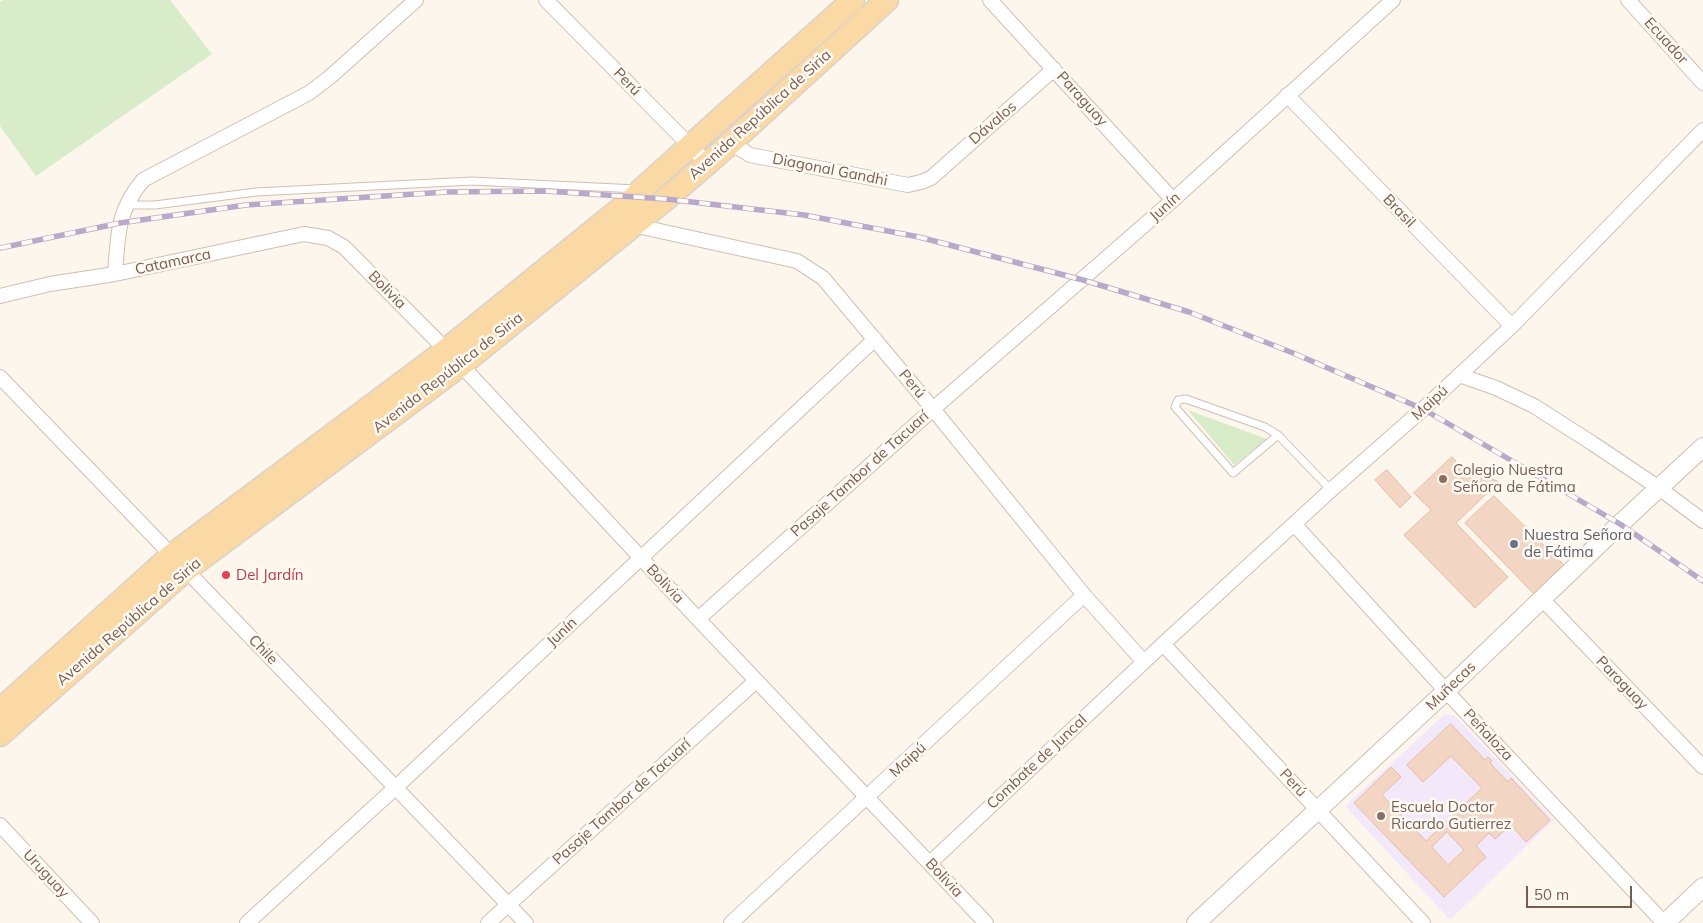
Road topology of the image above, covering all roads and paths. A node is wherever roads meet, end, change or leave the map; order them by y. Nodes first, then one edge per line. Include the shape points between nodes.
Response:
1 (416, 0) edge
2 (546, 0) edge
3 (853, 0) edge
4 (887, 0) edge
5 (990, 0) edge
6 (1393, 0) edge
7 (1628, 0) edge
8 (1054, 69) junction
9 (1703, 83) edge
10 (1287, 95) junction
11 (1703, 130) edge
12 (731, 143) junction
13 (689, 147) junction
14 (708, 164) junction
15 (931, 178) joint
16 (642, 189) junction
17 (1173, 200) junction
18 (126, 205) junction
19 (611, 217) junction
20 (633, 226) junction
21 (344, 247) joint
22 (115, 274) junction
23 (0, 296) edge
24 (1512, 326) junction
25 (875, 339) junction
26 (454, 358) junction
27 (1459, 375) junction
28 (0, 377) edge
29 (933, 409) junction
30 (1278, 435) junction
31 (1703, 447) edge
32 (1659, 488) junction
33 (1331, 490) junction
34 (1703, 521) edge
35 (1294, 524) junction
36 (641, 558) junction
37 (179, 563) junction
38 (1084, 595) junction
39 (1542, 599) junction
40 (698, 619) junction
41 (1163, 644) junction
42 (1144, 662) junction
43 (756, 680) junction
44 (1446, 690) junction
45 (0, 710) edge
46 (0, 735) edge
47 (1703, 768) edge
48 (395, 788) junction
49 (867, 797) junction
50 (1318, 810) junction
51 (0, 825) edge
52 (930, 863) junction
53 (1703, 887) edge
54 (508, 904) junction
55 (92, 923) edge
56 (247, 923) edge
57 (488, 923) edge
58 (526, 923) edge
59 (730, 923) edge
60 (986, 923) edge
61 (1196, 923) edge
62 (1423, 923) edge
63 (1664, 923) edge

1 - 18 street via 309,93 143,180 131,193
2 - 13 street, Perú
3 - 13 main road, Avenida República de Siria
4 - 12 main road, Avenida República de Siria
5 - 8 street, Paraguay
6 - 10 street, Junín
7 - 9 street, Ecuador
8 - 15 street, Dávalos
8 - 17 street, Paraguay
10 - 17 street, Junín
10 - 24 street, Brasil
11 - 24 street, Maipú
12 - 14 main road, Avenida República de Siria
12 - 15 street, Diagonal Gandhi via 750,155 908,185
13 - 14 street, Perú
13 - 16 main road, Avenida República de Siria
14 - 20 main road, Avenida República de Siria
16 - 18 lane via 472,181 256,192 155,205
16 - 19 main road, Avenida República de Siria
17 - 29 street, Junín
18 - 22 street via 120,223
19 - 20 street, Perú
19 - 26 main road, Avenida República de Siria
20 - 25 street, Perú via 797,261 823,278
20 - 26 main road, Avenida República de Siria
21 - 22 street, Catamarca via 328,238 304,234
21 - 26 street, Bolivia
22 - 23 street, Catamarca
24 - 27 street, Maipú
25 - 29 street, Perú
25 - 36 street, Junín
26 - 36 street, Bolivia
26 - 37 main road, Avenida República de Siria
27 - 32 street via 1534,406
27 - 33 street, Maipú
28 - 37 street, Chile
29 - 38 street, Perú
29 - 40 street, Pasaje Tambor de Tacuarí
30 - 30 lane via 1265,427 1186,399 1178,400 1175,407 1233,473
30 - 33 lane
31 - 32 street, Muñecas
32 - 34 street
32 - 39 street, Muñecas
33 - 35 street, Maipú
35 - 41 street, Maipú
35 - 44 street, Peñaloza
36 - 40 street, Bolivia
36 - 48 street, Junín
37 - 45 main road, Avenida República de Siria
37 - 46 main road, Avenida República de Siria
37 - 48 street, Chile
38 - 42 street, Perú
38 - 49 street, Maipú
39 - 44 street, Muñecas
39 - 47 street, Paraguay
40 - 43 street, Bolivia
41 - 42 street, Maipú
41 - 50 street, Perú
42 - 52 street, Combate de Juncal
43 - 49 street, Bolivia
43 - 54 street, Pasaje Tambor de Tacuarí
44 - 50 street, Muñecas
44 - 63 street, Peñaloza
48 - 54 street, Chile
48 - 56 street, Junín
49 - 52 street, Bolivia
49 - 59 street, Maipú
50 - 61 street, Muñecas
50 - 62 street, Perú
51 - 55 street, Uruguay
52 - 60 street, Bolivia
53 - 63 street
54 - 57 street, Pasaje Tambor de Tacuarí
54 - 58 street, Chile

